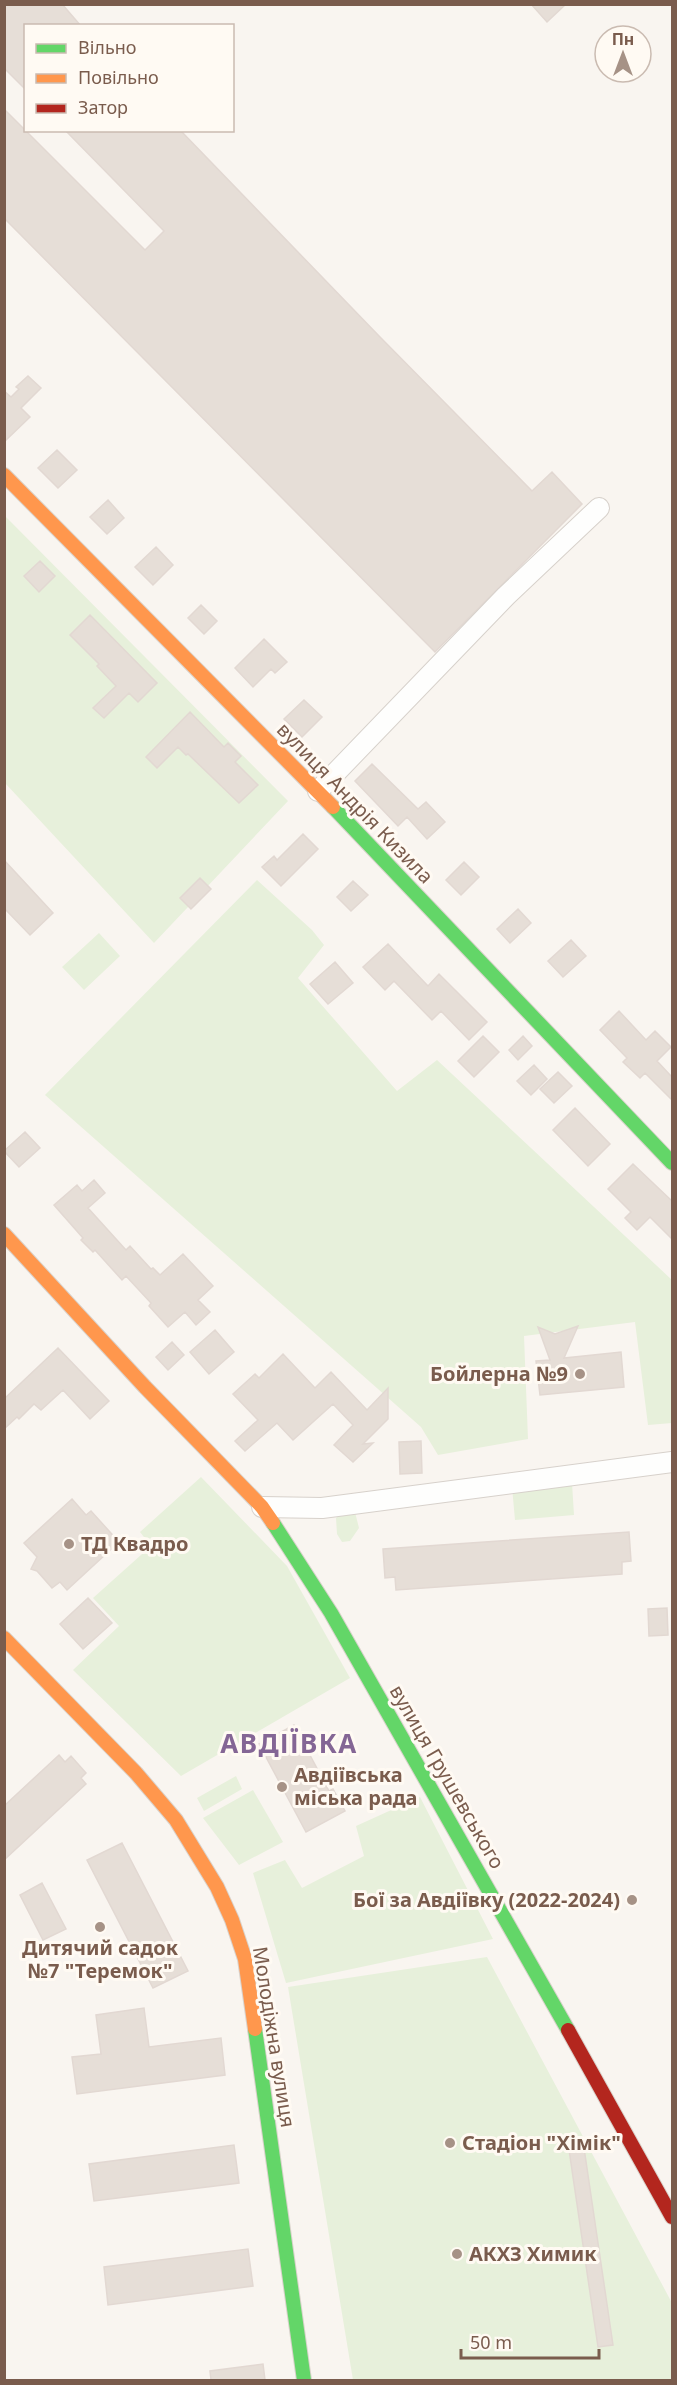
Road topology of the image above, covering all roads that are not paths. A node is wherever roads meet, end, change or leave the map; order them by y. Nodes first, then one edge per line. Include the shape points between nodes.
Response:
1 (4, 476) edge
2 (599, 508) dead end
3 (318, 791) junction
4 (672, 1163) edge
5 (4, 1234) edge
6 (672, 1462) edge
7 (262, 1507) junction
8 (4, 1638) edge
9 (672, 2217) edge
10 (304, 2380) edge

1 - 3 street, вулиця Андрія Кизила
2 - 3 street via 506,596
3 - 4 street, вулиця Андрія Кизила
5 - 7 street, вулиця Грушевського
6 - 7 street via 322,1508
7 - 9 street, вулиця Грушевського via 331,1613
8 - 10 street, Молодіжна вулиця via 136,1773 176,1820 217,1887 232,1920 245,1959

